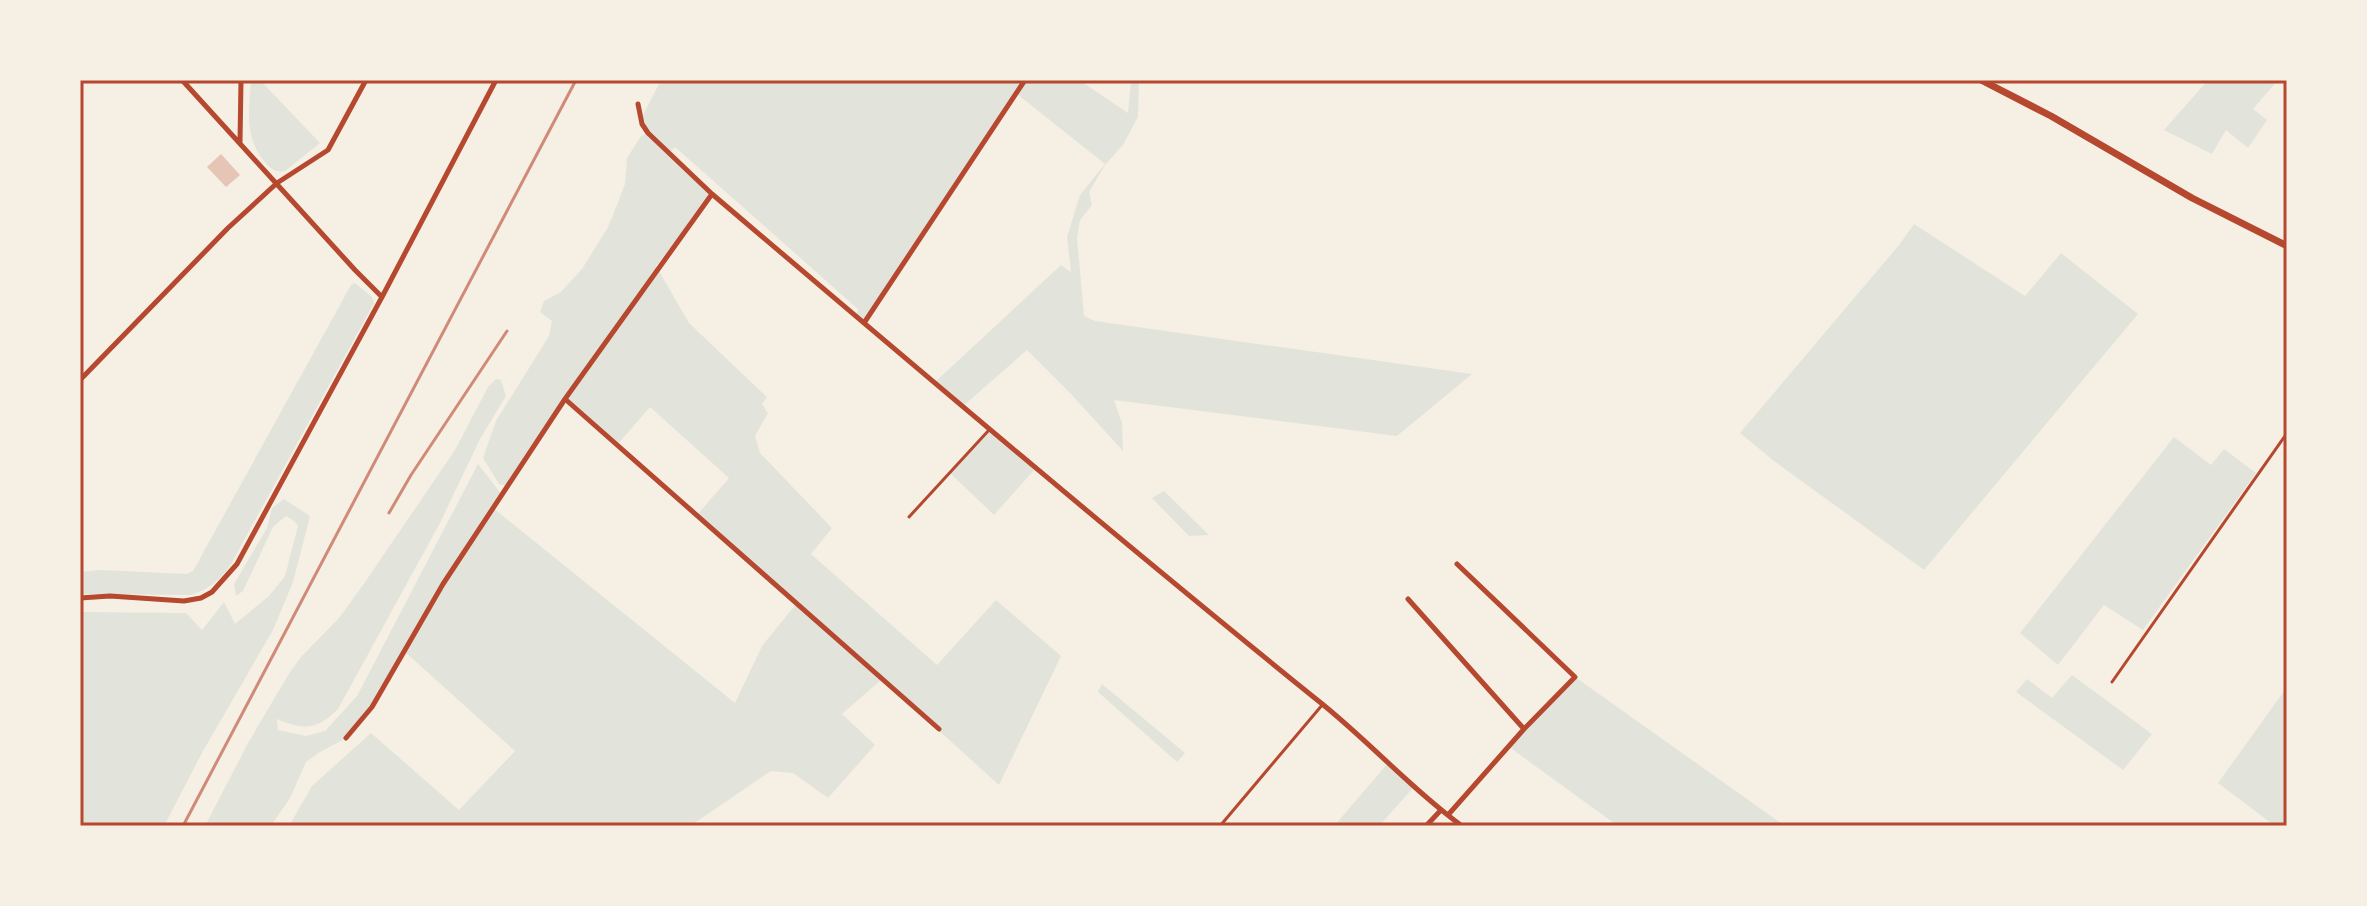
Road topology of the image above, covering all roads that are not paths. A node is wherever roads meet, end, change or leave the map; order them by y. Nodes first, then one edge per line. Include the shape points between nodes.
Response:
1 (182, 80) edge
2 (241, 80) edge
3 (366, 80) edge
4 (496, 80) edge
5 (1025, 80) edge
6 (1981, 80) edge
7 (638, 104) dead end
8 (240, 143) junction
9 (277, 183) junction
10 (712, 194) junction
11 (2287, 246) edge
12 (382, 297) junction
13 (864, 323) junction
14 (80, 380) edge
15 (565, 399) junction
16 (989, 430) junction
17 (2287, 433) edge
18 (909, 517) dead end
19 (1457, 564) dead end
20 (80, 598) edge
21 (1408, 599) dead end
22 (2112, 682) dead end
23 (1323, 704) junction
24 (939, 729) dead end
25 (1524, 729) junction
26 (346, 738) dead end
27 (1441, 810) junction
28 (1448, 815) junction
29 (1220, 826) edge
30 (1426, 826) edge
31 (1462, 826) edge

1 - 8 street
2 - 8 street
3 - 9 street via 328,150
4 - 12 street
5 - 13 street
6 - 11 street
7 - 10 street via 648,133
8 - 9 street
9 - 12 street
9 - 14 street
10 - 13 street
10 - 15 street
12 - 20 street via 247,549 212,592 184,601
13 - 16 street
15 - 24 street
15 - 26 street via 443,584 372,707
16 - 18 lane
16 - 23 street
17 - 22 lane
19 - 25 street via 1575,677
21 - 25 street
23 - 27 street
23 - 29 lane
25 - 28 street
27 - 28 street
27 - 30 street
28 - 31 street

